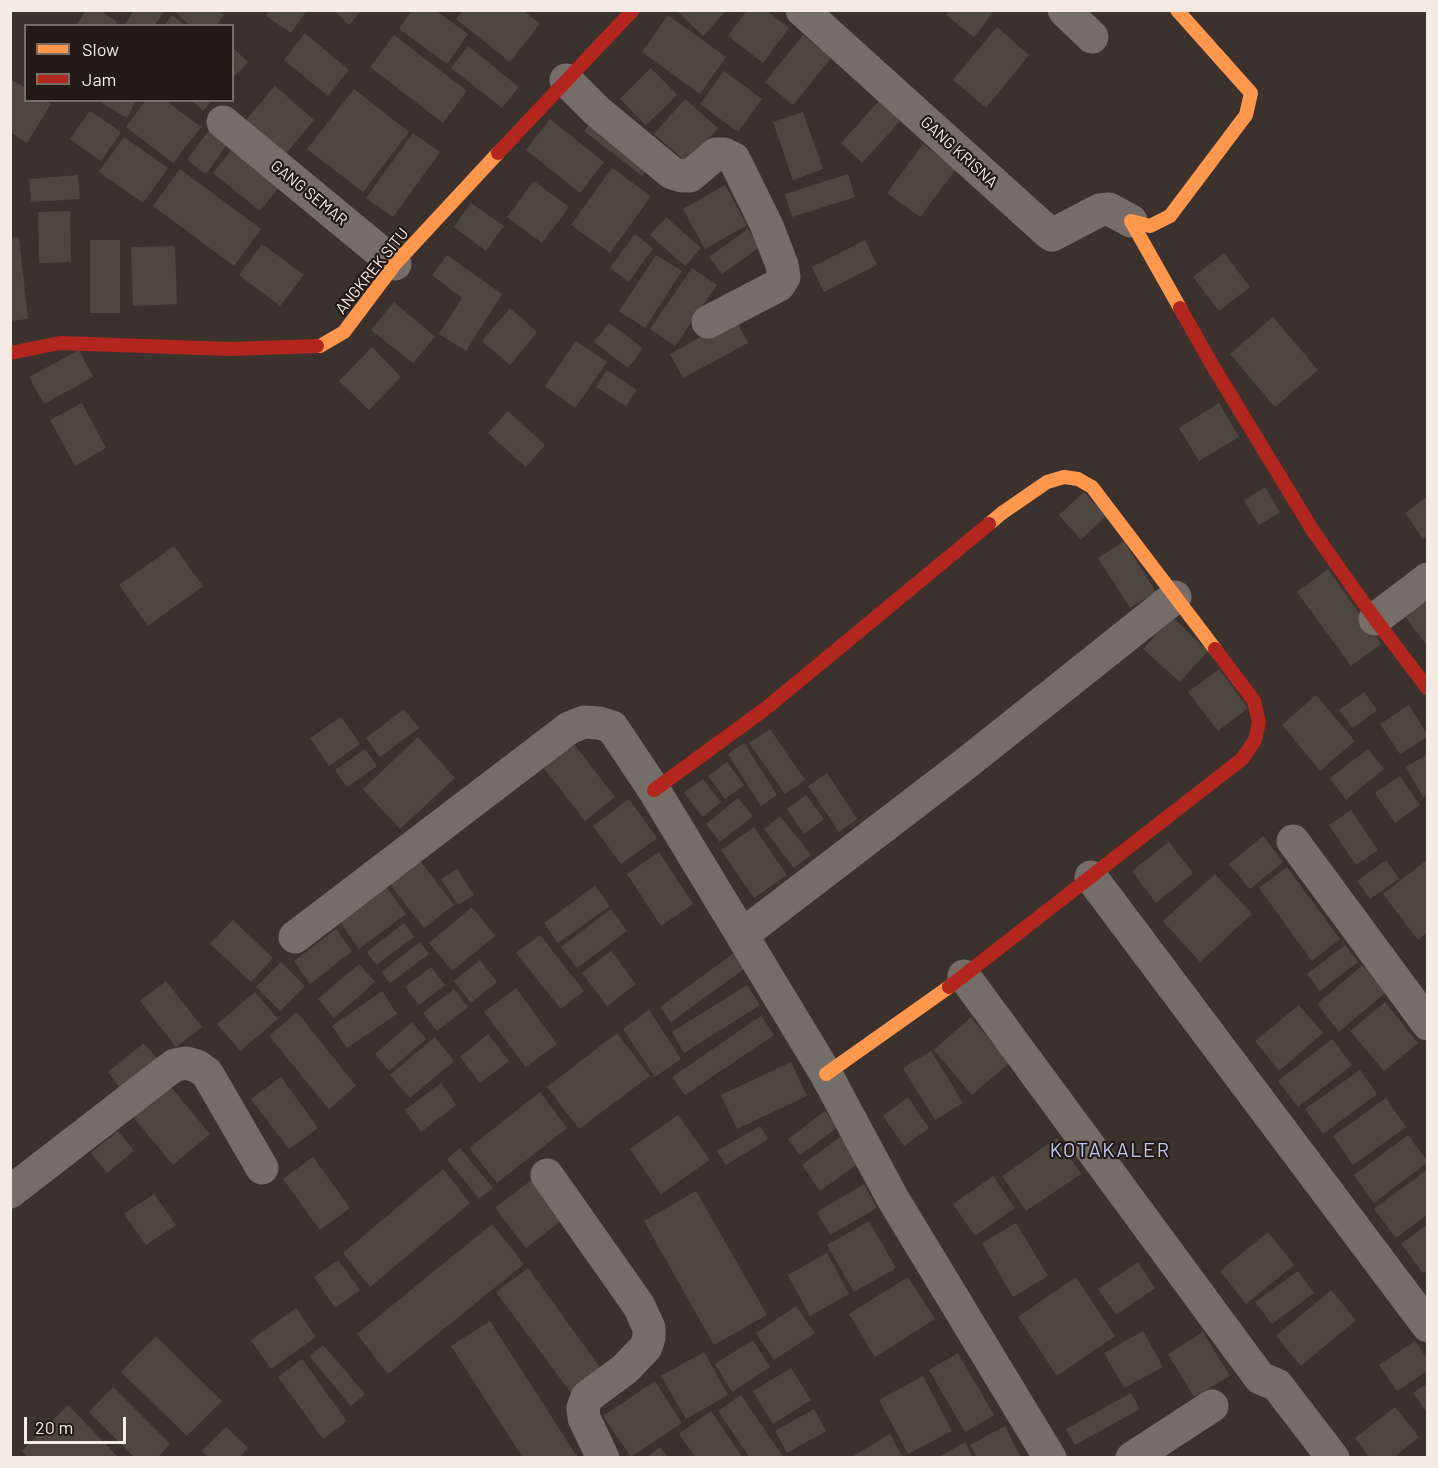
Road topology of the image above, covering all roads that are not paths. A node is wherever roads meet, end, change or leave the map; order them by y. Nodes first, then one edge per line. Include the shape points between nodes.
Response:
1 (802, 10) edge
2 (1064, 10) edge
3 (1177, 10) edge
4 (632, 11) edge
5 (1092, 37) dead end
6 (566, 80) junction
7 (222, 122) dead end
8 (1131, 221) junction
9 (395, 264) junction
10 (708, 322) dead end
11 (10, 353) edge
12 (1428, 579) edge
13 (1175, 597) junction
14 (1375, 619) junction
15 (1428, 689) edge
16 (654, 790) junction
17 (1293, 841) dead end
18 (1090, 877) junction
19 (742, 935) junction
20 (295, 937) dead end
21 (964, 976) junction
22 (1428, 1024) edge
23 (826, 1074) junction
24 (262, 1168) dead end
25 (547, 1175) dead end
26 (10, 1192) edge
27 (1428, 1326) edge
28 (1212, 1406) dead end
29 (603, 1458) edge
30 (1050, 1458) edge
31 (1132, 1458) edge
32 (1333, 1458) edge

1 - 8 street, GANG KRISNA via 1052,235 1100,210 1109,209
2 - 5 street
3 - 8 street via 1251,93 1246,115 1170,216 1150,226
4 - 6 street, ANGKREK SITU
6 - 9 street, ANGKREK SITU
6 - 10 street via 672,173 690,176 716,154 734,159 767,226 784,277 779,285
7 - 9 street, GANG SEMAR
8 - 14 street via 1313,531
9 - 11 street, ANGKREK SITU via 344,332 320,346 230,349 60,343
12 - 14 street
13 - 16 street via 1092,487 1065,477 1047,482 1002,513 765,709
13 - 18 street via 1254,701 1259,722 1255,740 1242,759
13 - 19 street
14 - 15 street
16 - 19 street
16 - 20 street via 612,727 584,722 569,728
17 - 22 street
18 - 21 street
18 - 27 street
19 - 23 street
21 - 23 street
21 - 32 street via 1260,1378 1277,1385
23 - 30 street via 893,1199
24 - 26 street via 207,1073 186,1063 164,1073
25 - 29 street via 639,1306 649,1328 646,1347 625,1369 587,1397 583,1408
28 - 31 street

